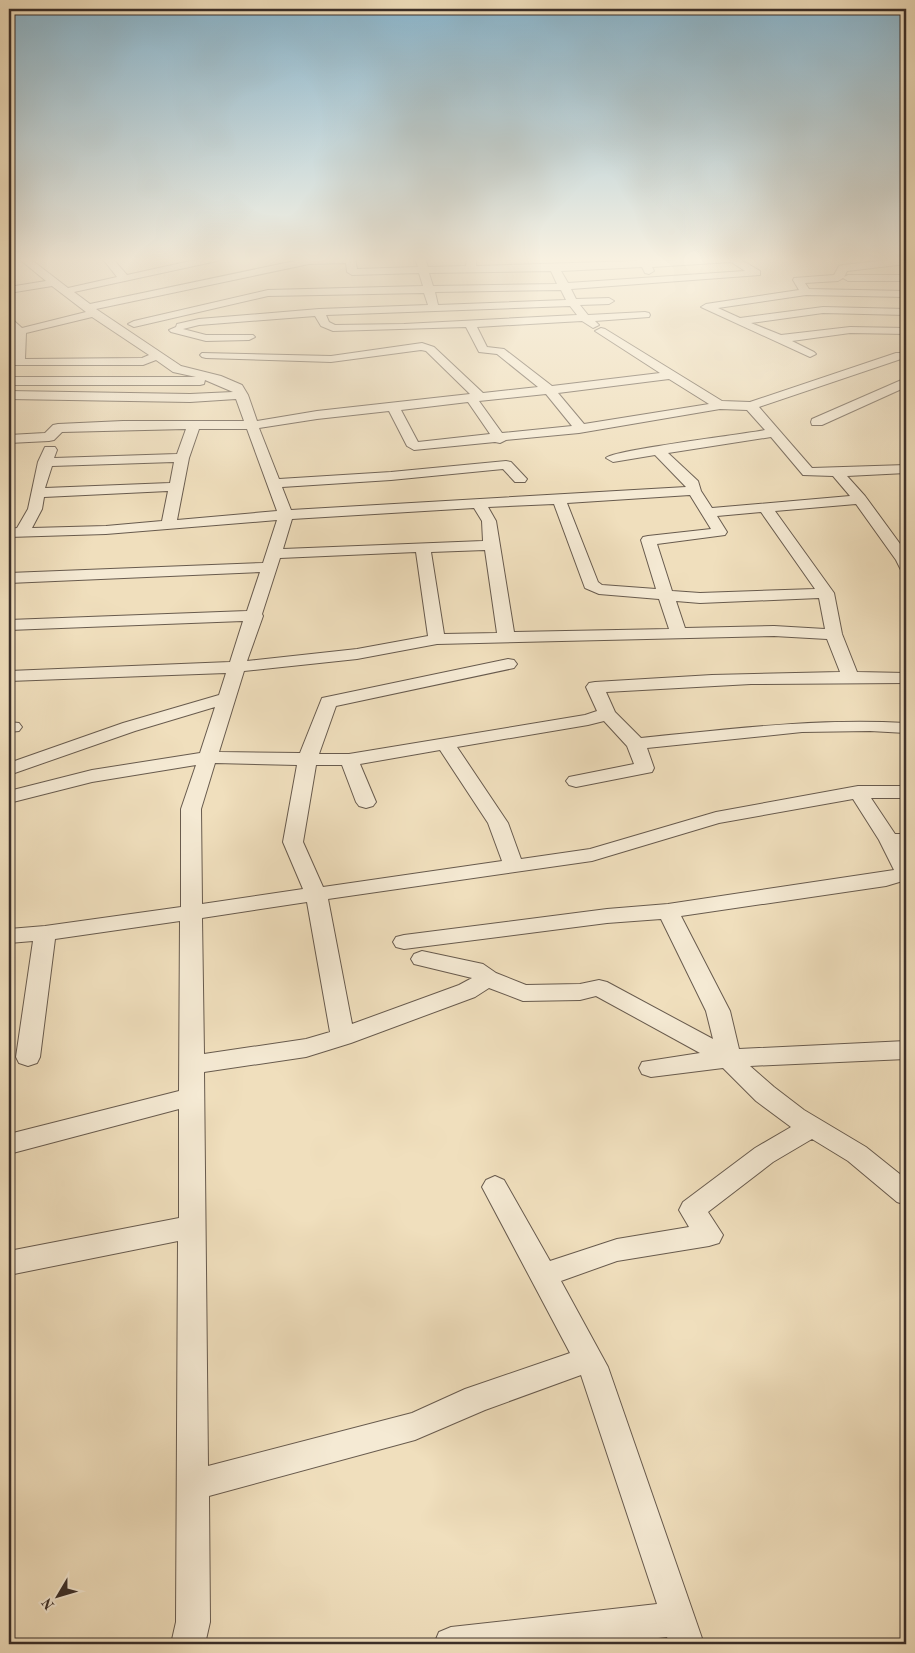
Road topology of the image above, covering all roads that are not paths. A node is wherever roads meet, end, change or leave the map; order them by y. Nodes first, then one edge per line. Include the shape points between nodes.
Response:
1 (14, 335) edge
2 (135, 335) edge
3 (195, 335) edge
4 (476, 335) edge
5 (608, 335) edge
6 (771, 335) edge
7 (810, 335) edge
8 (249, 337) dead end
9 (206, 338) junction
10 (780, 339) junction
11 (810, 354) dead end
12 (206, 355) junction
13 (157, 356) junction
14 (906, 356) edge
15 (193, 373) junction
16 (671, 375) junction
17 (217, 379) junction
18 (9, 381) edge
19 (906, 382) edge
20 (548, 390) junction
21 (9, 395) edge
22 (242, 395) junction
23 (67, 396) junction
24 (475, 398) junction
25 (719, 405) junction
26 (393, 406) junction
27 (751, 406) junction
28 (817, 422) dead end
29 (194, 425) junction
30 (253, 425) junction
31 (579, 429) junction
32 (54, 432) junction
33 (774, 433) junction
34 (9, 439) edge
35 (500, 439) junction
36 (657, 450) junction
37 (182, 458) junction
38 (613, 458) dead end
39 (45, 462) junction
40 (906, 469) edge
41 (837, 472) junction
42 (391, 476) junction
43 (520, 479) dead end
44 (274, 483) junction
45 (175, 487) junction
46 (694, 491) junction
47 (37, 493) junction
48 (860, 499) junction
49 (559, 500) junction
50 (479, 504) junction
51 (400, 508) junction
52 (765, 508) junction
53 (708, 513) junction
54 (286, 515) junction
55 (170, 524) junction
56 (16, 533) edge
57 (491, 543) junction
58 (423, 548) junction
59 (272, 560) junction
60 (905, 562) edge
61 (9, 578) edge
62 (826, 593) junction
63 (667, 594) junction
64 (255, 616) junction
65 (9, 625) edge
66 (678, 632) junction
67 (834, 634) junction
68 (506, 636) junction
69 (437, 639) junction
70 (508, 664) dead end
71 (238, 667) junction
72 (9, 676) edge
73 (850, 676) junction
74 (906, 678) edge
75 (228, 698) junction
76 (607, 714) junction
77 (906, 728) edge
78 (446, 743) junction
79 (636, 744) junction
80 (208, 757) junction
81 (306, 760) junction
82 (349, 760) junction
83 (9, 769) edge
84 (576, 781) dead end
85 (858, 792) junction
86 (906, 792) edge
87 (9, 797) edge
88 (366, 802) dead end
89 (897, 840) edge
90 (514, 867) junction
91 (906, 874) edge
92 (316, 894) junction
93 (190, 912) junction
94 (668, 912) junction
95 (45, 933) junction
96 (9, 936) edge
97 (404, 942) dead end
98 (422, 959) dead end
99 (488, 978) junction
100 (343, 1037) junction
101 (906, 1050) edge
102 (28, 1057) dead end
103 (729, 1058) junction
104 (191, 1064) junction
105 (651, 1068) dead end
106 (191, 1097) junction
107 (811, 1128) junction
108 (9, 1144) edge
109 (495, 1187) dead end
110 (906, 1194) edge
111 (191, 1227) junction
112 (9, 1262) edge
113 (543, 1275) junction
114 (589, 1359) junction
115 (192, 1485) junction
116 (683, 1632) edge
117 (188, 1644) edge
118 (451, 1644) edge

1 - 13 street via 19,363 143,361
2 - 13 street
3 - 9 street
4 - 20 street via 483,350 500,350
5 - 16 street
6 - 10 street
7 - 10 street
8 - 9 street
9 - 12 street
10 - 11 street
12 - 15 street
12 - 24 street via 331,359 422,346 430,349
13 - 15 street via 177,369
14 - 27 street via 900,355
15 - 17 street
16 - 20 street
16 - 25 street
17 - 18 street via 185,382
17 - 22 street via 238,388
19 - 28 street
20 - 24 street
20 - 31 street
21 - 23 street
22 - 23 street via 190,398
22 - 30 street
23 - 32 street
24 - 26 street
24 - 35 street
25 - 27 street
25 - 31 street
26 - 30 street
26 - 35 street via 414,446
27 - 33 street
29 - 30 street
29 - 32 street via 123,425
29 - 37 street
30 - 44 street
31 - 35 street
32 - 34 street
32 - 39 street
33 - 36 street
33 - 41 street via 808,472
36 - 38 street
36 - 46 street via 693,484
37 - 39 street
37 - 45 street
39 - 47 street
40 - 41 street
41 - 48 street
42 - 43 street via 506,465
42 - 44 street
42 - 51 street via 390,482
44 - 54 street
45 - 47 street
45 - 55 street
46 - 49 street
46 - 53 street
47 - 56 street via 35,509
48 - 52 street
48 - 60 street
49 - 50 street
49 - 63 street via 591,585 598,589
50 - 51 street
50 - 57 street via 490,521
51 - 54 street
52 - 53 street
52 - 62 street
53 - 63 street via 720,532 648,540
54 - 55 street
54 - 59 street
55 - 56 street
57 - 58 street
57 - 68 street
58 - 59 street
58 - 69 street
59 - 61 street
59 - 64 street
62 - 63 street via 700,598
62 - 67 street
63 - 66 street
64 - 65 street
64 - 71 street
66 - 67 street
66 - 68 street
67 - 73 street
68 - 69 street
69 - 71 street via 357,654
70 - 81 street via 328,702
71 - 72 street
71 - 75 street
73 - 74 street
73 - 76 street via 710,679 595,687
75 - 80 street
75 - 83 street via 129,727
76 - 78 street via 588,720
76 - 79 street
77 - 79 street via 802,727
78 - 82 street
78 - 90 street via 498,823
79 - 84 street via 645,768
80 - 81 street
80 - 87 street via 92,776
80 - 93 street via 191,809
81 - 82 street
81 - 92 street via 293,842
82 - 88 street
85 - 86 street
85 - 89 street
85 - 90 street via 716,818 592,856
89 - 91 street
90 - 92 street
91 - 94 street
92 - 93 street
92 - 100 street
93 - 95 street
93 - 104 street
94 - 97 street via 608,916
94 - 103 street via 718,1011
95 - 96 street
95 - 102 street
98 - 99 street via 476,969
99 - 100 street via 467,991
99 - 103 street via 523,992 580,992 599,988
100 - 104 street via 306,1048
101 - 103 street
103 - 105 street
103 - 107 street via 765,1094
104 - 106 street
106 - 108 street
106 - 111 street
107 - 110 street via 857,1154
107 - 113 street via 755,1161 692,1210 709,1236 617,1250
109 - 113 street
111 - 112 street
111 - 115 street
113 - 114 street
114 - 115 street via 476,1399 415,1426
114 - 116 street
115 - 117 street via 192,1622
116 - 118 street

